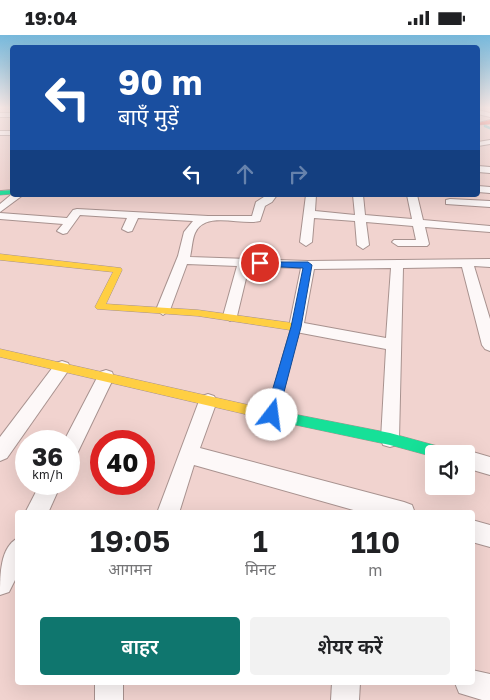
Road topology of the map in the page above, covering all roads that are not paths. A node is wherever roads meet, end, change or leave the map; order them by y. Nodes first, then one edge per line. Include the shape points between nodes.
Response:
1 (15, 197) edge
2 (270, 197) edge
3 (311, 197) edge
4 (358, 197) edge
5 (413, 197) edge
6 (450, 202) dead end
7 (490, 204) edge
8 (0, 209) edge
9 (134, 214) junction
10 (309, 214) junction
11 (0, 216) edge
12 (208, 219) junction
13 (362, 219) junction
14 (70, 221) junction
15 (419, 222) junction
16 (128, 229) dead end
17 (490, 229) edge
18 (63, 231) dead end
19 (306, 241) dead end
20 (398, 242) dead end
21 (363, 245) dead end
22 (1, 259) edge
23 (182, 260) junction
24 (467, 262) junction
25 (244, 263) junction
26 (490, 263) edge
27 (397, 264) junction
28 (308, 265) junction
29 (163, 310) junction
30 (230, 316) junction
31 (296, 327) junction
32 (488, 329) edge
33 (394, 345) junction
34 (490, 345) edge
35 (0, 353) edge
36 (62, 367) junction
37 (106, 377) junction
38 (208, 401) junction
39 (272, 415) junction
40 (79, 430) edge
41 (390, 439) junction
42 (425, 449) edge
43 (0, 452) edge
44 (188, 454) junction
45 (475, 462) edge
46 (490, 466) edge
47 (45, 495) edge
48 (352, 506) edge
49 (38, 510) edge
50 (169, 510) edge
51 (382, 510) edge
52 (475, 532) edge
53 (490, 536) edge
54 (15, 555) edge
55 (0, 583) edge
56 (475, 684) edge
57 (109, 685) edge
58 (346, 685) edge
59 (490, 688) edge
60 (109, 700) edge
61 (345, 700) edge

1 - 8 street
2 - 12 street via 260,204 256,219
3 - 10 street
4 - 13 street
5 - 15 street
6 - 7 street
9 - 12 street
9 - 14 street via 77,212
9 - 16 street
10 - 13 street
10 - 19 street
11 - 14 street
12 - 23 street via 191,231
13 - 15 street
13 - 21 street
14 - 18 street
15 - 17 street
15 - 20 street via 423,244
22 - 29 street via 118,270 100,307
23 - 25 street
23 - 29 street
24 - 26 street
24 - 27 street
24 - 32 street
25 - 28 street
25 - 30 street
27 - 28 street
27 - 33 street
28 - 31 street
29 - 30 street
30 - 31 street
31 - 33 street
31 - 39 street
32 - 34 street
33 - 41 street
35 - 36 street
36 - 37 street
36 - 43 street
37 - 38 street
37 - 40 street
38 - 39 street
38 - 44 street
39 - 41 street
41 - 42 street
44 - 48 street
44 - 50 street
45 - 46 street
47 - 49 street
48 - 51 street
52 - 53 street
54 - 55 street
56 - 59 street
57 - 60 street
58 - 61 street

